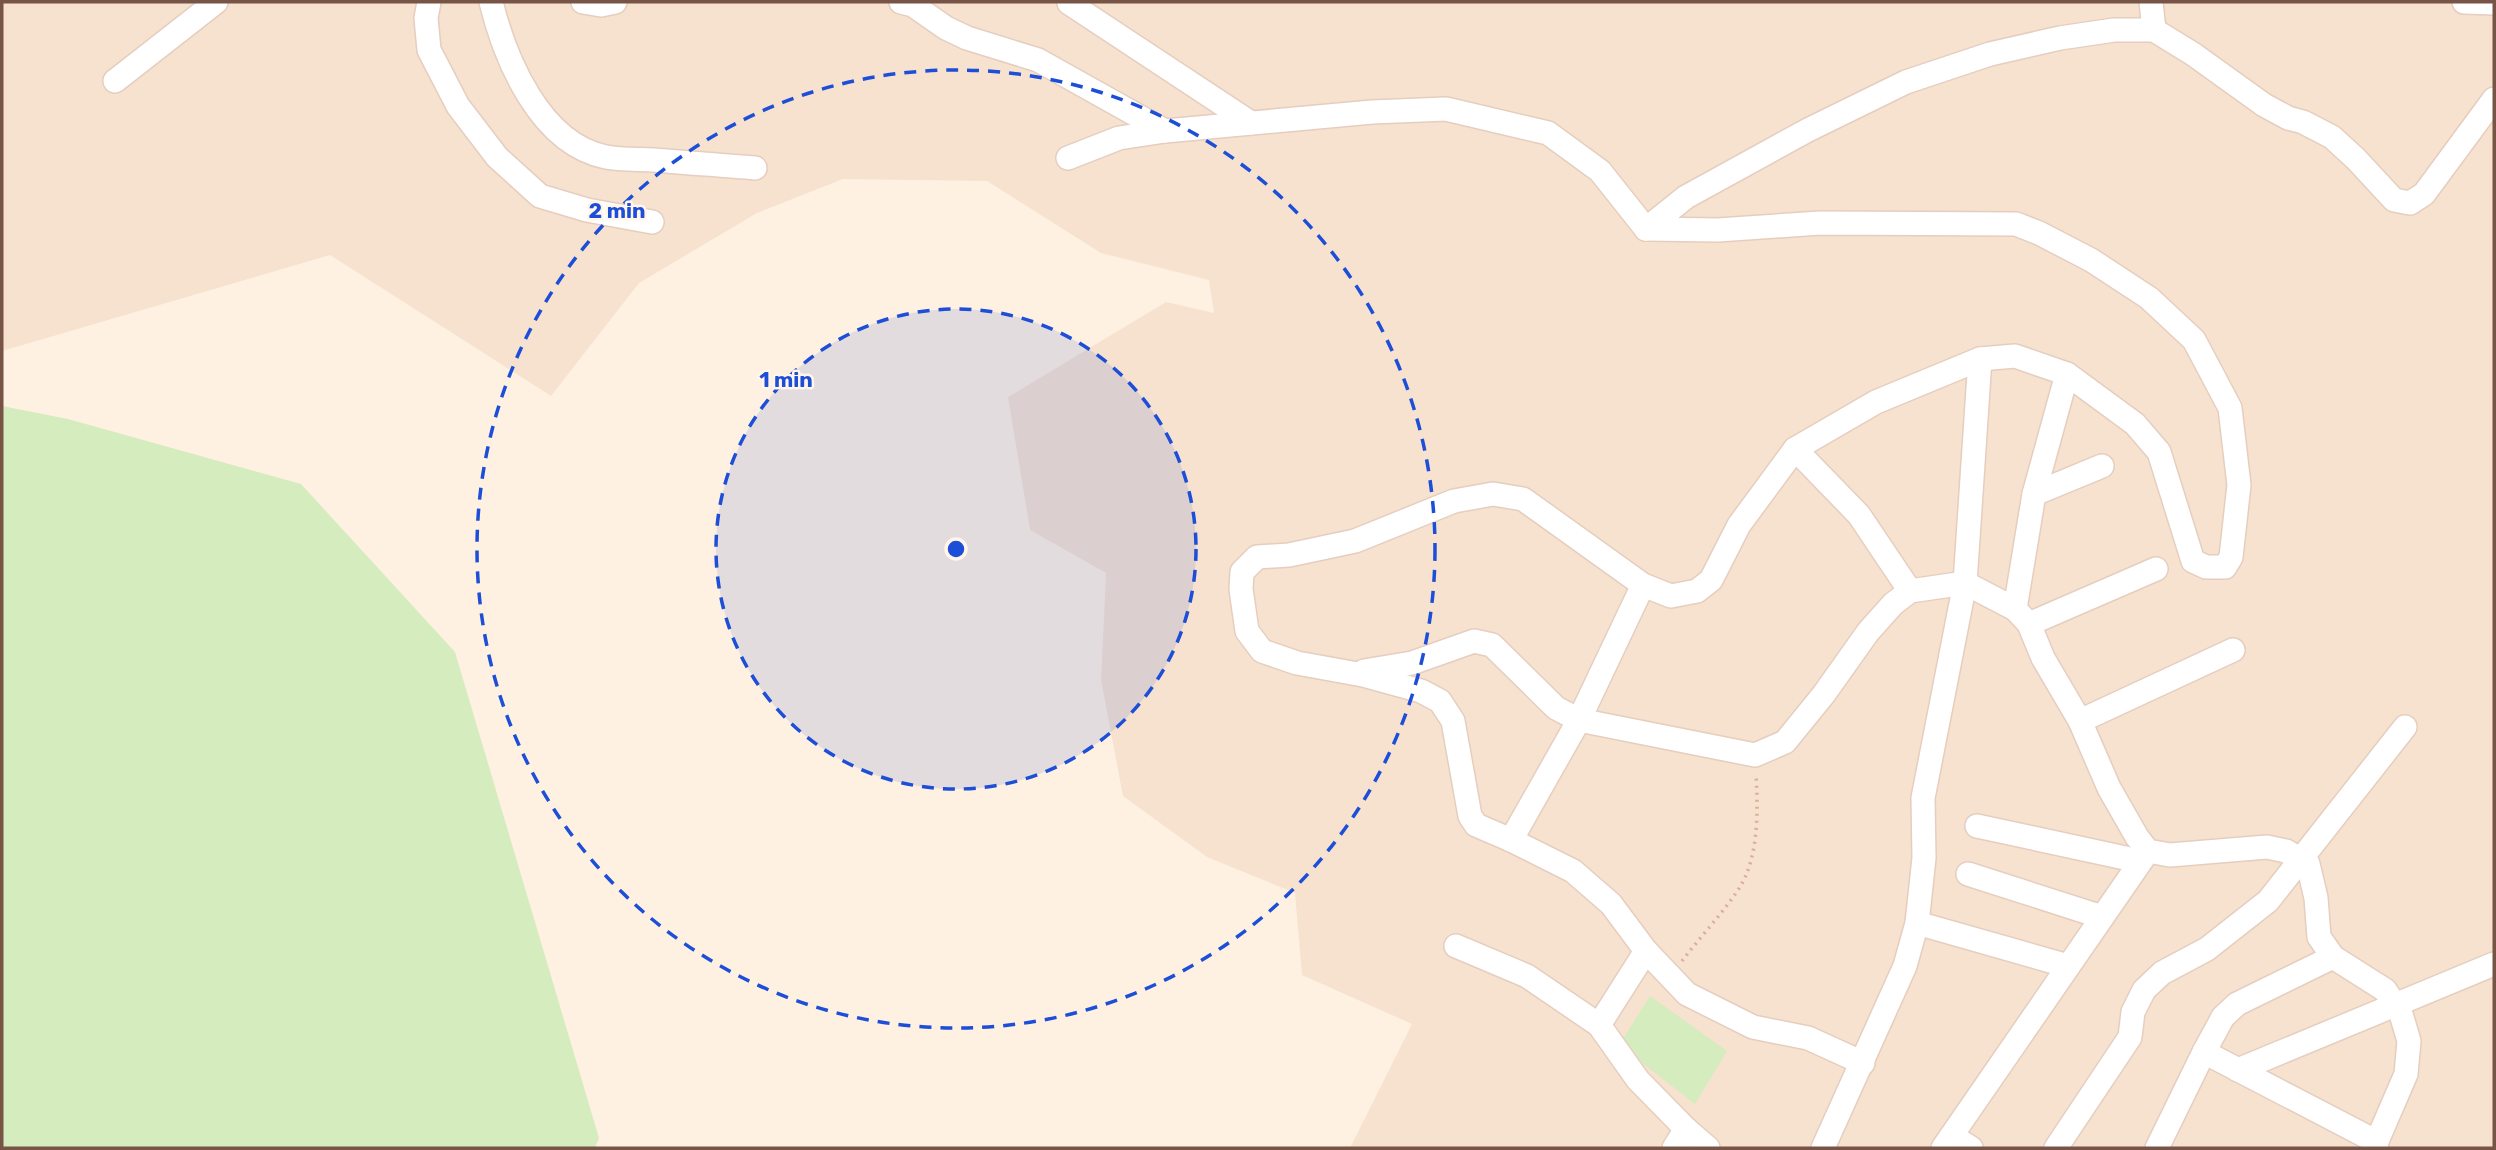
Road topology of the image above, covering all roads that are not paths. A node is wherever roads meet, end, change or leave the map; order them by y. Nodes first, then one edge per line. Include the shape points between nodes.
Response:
1 (216, 2) edge
2 (429, 2) edge
3 (491, 2) edge
4 (583, 2) edge
5 (615, 2) edge
6 (901, 2) edge
7 (2151, 2) edge
8 (2464, 2) edge
9 (1069, 3) edge
10 (2494, 3) edge
11 (2154, 30) junction
12 (115, 81) dead end
13 (2494, 99) edge
14 (1251, 123) junction
15 (1165, 131) junction
16 (1068, 158) dead end
17 (755, 168) dead end
18 (652, 222) dead end
19 (1646, 229) junction
20 (1980, 359) junction
21 (2067, 374) junction
22 (1795, 449) junction
23 (2102, 466) dead end
24 (2034, 494) junction
25 (2156, 569) dead end
26 (1965, 583) junction
27 (1643, 585) junction
28 (1910, 591) junction
29 (2022, 616) junction
30 (2233, 650) dead end
31 (1354, 673) junction
32 (1579, 720) junction
33 (2080, 721) junction
34 (2405, 727) dead end
35 (1977, 826) dead end
36 (1511, 840) junction
37 (2143, 856) junction
38 (2301, 860) junction
39 (1968, 874) dead end
40 (2102, 917) junction
41 (1917, 923) junction
42 (1456, 946) dead end
43 (1646, 951) junction
44 (2333, 957) junction
45 (2494, 964) edge
46 (2068, 966) junction
47 (2395, 1004) junction
48 (1598, 1025) junction
49 (2204, 1052) junction
50 (1863, 1063) junction
51 (2238, 1070) junction
52 (1680, 1139) edge
53 (1955, 1144) edge
54 (2376, 1145) edge
55 (1708, 1148) edge
56 (1824, 1148) edge
57 (2056, 1148) edge
58 (2159, 1148) edge

1 - 12 street
2 - 18 street via 429,50 458,106 497,157 540,196
3 - 17 street via 528,97 572,142 604,157
4 - 5 street
6 - 15 street via 914,5 967,38 1038,60
7 - 11 street
8 - 10 street
9 - 14 street
11 - 13 street via 2264,105 2332,137 2388,196 2401,203 2424,194
11 - 19 street via 2060,38 1990,54 1906,82 1686,197
14 - 15 street
14 - 19 street via 1446,108 1548,133 1600,171
15 - 16 street via 1119,138
19 - 21 street via 2016,224 2091,260 2149,298 2194,340 2230,408 2239,485 2231,557 2225,567 2206,567 2193,561 2159,452 2135,424
20 - 21 street via 2015,356
20 - 22 street via 1876,402
20 - 26 street
21 - 24 street
22 - 27 street via 1740,525 1712,580 1697,592 1671,596
22 - 28 street via 1859,515
23 - 24 street
24 - 29 street
25 - 29 street
26 - 28 street
26 - 29 street
26 - 41 street via 1923,798 1924,858
27 - 31 street via 1523,499 1493,494 1454,501 1355,541 1257,557 1242,572 1241,589 1247,631 1262,651 1297,663
27 - 32 street
28 - 32 street via 1868,632 1784,742 1755,755
29 - 33 street
30 - 33 street
31 - 32 street via 1412,663 1474,641 1492,645 1556,708
31 - 36 street via 1421,691 1440,701 1453,721 1470,816 1476,825
32 - 36 street
33 - 37 street
34 - 38 street
35 - 37 street
36 - 43 street via 1573,871 1611,904
37 - 38 street via 2267,847
37 - 40 street
38 - 44 street via 2308,864 2316,898 2319,937
38 - 57 street via 2268,901 2144,990 2133,1012 2130,1037
39 - 40 street
40 - 46 street
41 - 46 street
41 - 50 street via 1905,966
42 - 48 street via 1527,976
43 - 48 street
43 - 50 street via 1687,994 1753,1027 1808,1038
44 - 47 street via 2385,989
44 - 49 street via 2237,1004
45 - 47 street
46 - 53 street
47 - 51 street
47 - 54 street via 2409,1041 2406,1074
48 - 52 street
49 - 51 street
49 - 58 street
50 - 56 street
51 - 54 street
52 - 55 street

